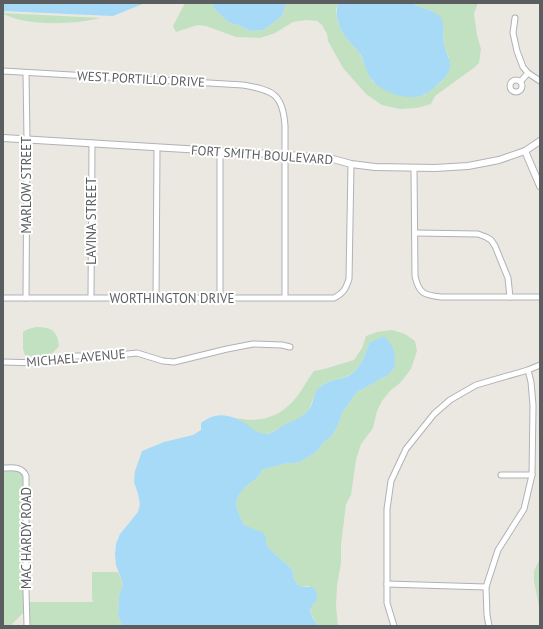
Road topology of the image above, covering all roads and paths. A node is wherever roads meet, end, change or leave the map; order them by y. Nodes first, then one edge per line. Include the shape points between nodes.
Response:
1 (515, 18) dead end
2 (3, 71) edge
3 (26, 73) junction
4 (528, 73) junction
5 (540, 81) edge
6 (520, 82) dead end
7 (3, 138) edge
8 (27, 140) junction
9 (540, 141) edge
10 (92, 143) junction
11 (157, 148) junction
12 (220, 151) junction
13 (525, 151) junction
14 (284, 155) junction
15 (351, 164) junction
16 (414, 168) junction
17 (540, 186) edge
18 (415, 233) junction
19 (220, 297) junction
20 (286, 297) junction
21 (510, 297) junction
22 (540, 297) edge
23 (3, 298) edge
24 (26, 298) junction
25 (91, 298) junction
26 (156, 298) junction
27 (290, 347) dead end
28 (3, 362) edge
29 (540, 365) edge
30 (528, 370) junction
31 (3, 468) edge
32 (501, 475) dead end
33 (532, 475) junction
34 (387, 584) junction
35 (486, 587) junction
36 (27, 626) edge
37 (394, 626) edge
38 (489, 626) edge

1 - 4 street via 513,33 517,50
2 - 3 street, WEST PORTILLO DRIVE
3 - 8 street, MARLOW STREET
3 - 14 street, WEST PORTILLO DRIVE via 243,85 268,91 276,97 284,113
4 - 5 street
4 - 6 street
7 - 8 street, FORT SMITH BOULEVARD
8 - 10 street, FORT SMITH BOULEVARD
8 - 24 street, MARLOW STREET
9 - 13 street, FORT SMITH BOULEVARD
10 - 11 street, FORT SMITH BOULEVARD
10 - 25 street, LAVINA STREET
11 - 12 street, FORT SMITH BOULEVARD
11 - 26 street
12 - 14 street, FORT SMITH BOULEVARD
12 - 19 street
13 - 16 street, FORT SMITH BOULEVARD via 499,160 468,166
13 - 17 street
14 - 15 street, FORT SMITH BOULEVARD via 333,159
14 - 20 street
15 - 16 street, FORT SMITH BOULEVARD
15 - 20 street, WORTHINGTON DRIVE via 347,287 334,298
16 - 18 street
18 - 21 street via 478,234 486,237 496,246 508,278
18 - 21 street via 415,276 419,289 424,293 441,297
19 - 20 street, WORTHINGTON DRIVE
19 - 26 street, WORTHINGTON DRIVE
21 - 22 street
23 - 24 street, WORTHINGTON DRIVE
24 - 25 street, WORTHINGTON DRIVE
25 - 26 street, WORTHINGTON DRIVE
27 - 28 street, MICHAEL AVENUE via 253,344 174,362 137,353 74,356 40,363
29 - 30 street
30 - 33 street via 534,405
30 - 34 street via 476,385 450,400 434,414 406,449 391,481 387,509
31 - 36 street, MAC HARDY ROAD via 17,468 26,476
32 - 33 street
33 - 35 street via 524,509 498,550
34 - 35 street
34 - 37 street via 387,603
35 - 38 street

